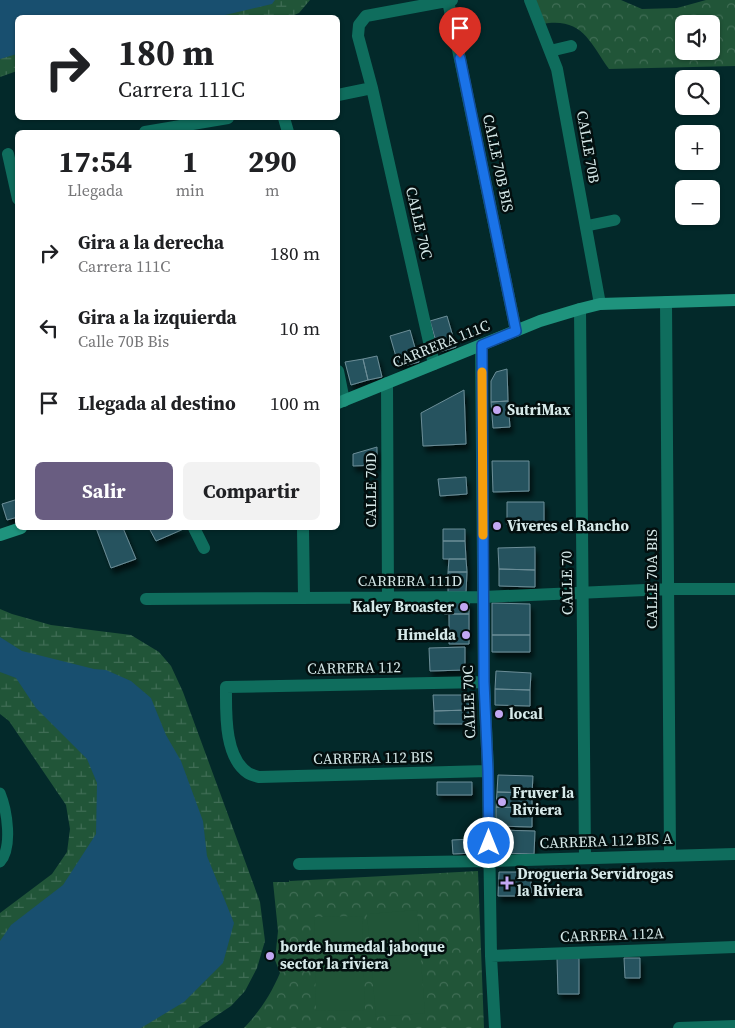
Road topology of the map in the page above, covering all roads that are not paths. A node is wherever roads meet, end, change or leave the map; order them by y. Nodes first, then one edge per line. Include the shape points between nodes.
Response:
1 (450, 0) edge
2 (530, 0) edge
3 (571, 46) dead end
4 (550, 51) junction
5 (372, 88) junction
6 (340, 95) edge
7 (221, 120) edge
8 (191, 129) edge
9 (175, 130) edge
10 (9, 154) edge
11 (15, 183) edge
12 (615, 220) dead end
13 (586, 226) junction
14 (735, 300) edge
15 (666, 302) junction
16 (600, 304) junction
17 (580, 309) junction
18 (516, 331) junction
19 (482, 345) junction
20 (434, 364) junction
21 (387, 383) junction
22 (341, 402) edge
23 (15, 530) edge
24 (195, 530) edge
25 (303, 530) edge
26 (0, 535) edge
27 (204, 548) dead end
28 (668, 589) junction
29 (735, 589) edge
30 (583, 593) junction
31 (304, 597) junction
32 (388, 597) junction
33 (483, 597) junction
34 (146, 599) dead end
35 (484, 682) junction
36 (488, 771) junction
37 (259, 777) joint
38 (0, 793) edge
39 (735, 854) edge
40 (670, 855) junction
41 (585, 857) junction
42 (489, 861) junction
43 (0, 862) edge
44 (299, 864) dead end
45 (735, 947) edge
46 (491, 956) junction
47 (735, 1026) edge
48 (495, 1028) edge
49 (679, 1028) edge

1 - 5 street, CALLE 70C via 366,16 362,20 358,36
1 - 18 street, CALLE 70B BIS
2 - 4 street, CALLE 70B
3 - 4 street
4 - 13 street, CALLE 70B via 557,70
5 - 6 street
5 - 20 street, CALLE 70C
7 - 8 street
8 - 9 street
10 - 11 street
12 - 13 lane
13 - 16 street, CALLE 70B
14 - 15 main road, CARRERA 111C
15 - 16 main road, CARRERA 111C
15 - 28 street, CALLE 70A BIS
16 - 17 main road, CARRERA 111C
17 - 18 main road, CARRERA 111C
17 - 30 street, CALLE 70
18 - 19 main road, CARRERA 111C
19 - 20 main road, CARRERA 111C
19 - 33 street, CALLE 70C
20 - 21 main road, CARRERA 111C
21 - 22 main road, CARRERA 111C
21 - 32 street, CALLE 70D
23 - 26 main road
24 - 27 street
25 - 31 street
28 - 29 street, CARRERA 111D
28 - 30 street, CARRERA 111D
28 - 40 street, CALLE 70A BIS
30 - 33 street, CARRERA 111D
30 - 41 street, CALLE 70
31 - 32 street, CARRERA 111D
31 - 34 street, CARRERA 111D
32 - 33 street, CARRERA 111D
33 - 35 street, CALLE 70C
35 - 36 street, CALLE 70C
35 - 37 street, CARRERA 112 via 226,687 226,720 231,748 248,774
36 - 37 street, CARRERA 112 BIS
36 - 42 street, CALLE 70C
38 - 43 lane via 9,831 4,858
39 - 40 street, CARRERA 112 BIS A
40 - 41 street, CARRERA 112 BIS A
41 - 42 street, CARRERA 112 BIS A
42 - 44 street, CARRERA 112 BIS A
42 - 46 street, CALLE 70C
45 - 46 street, CARRERA 112A
46 - 48 street, CALLE 70C
47 - 49 street

